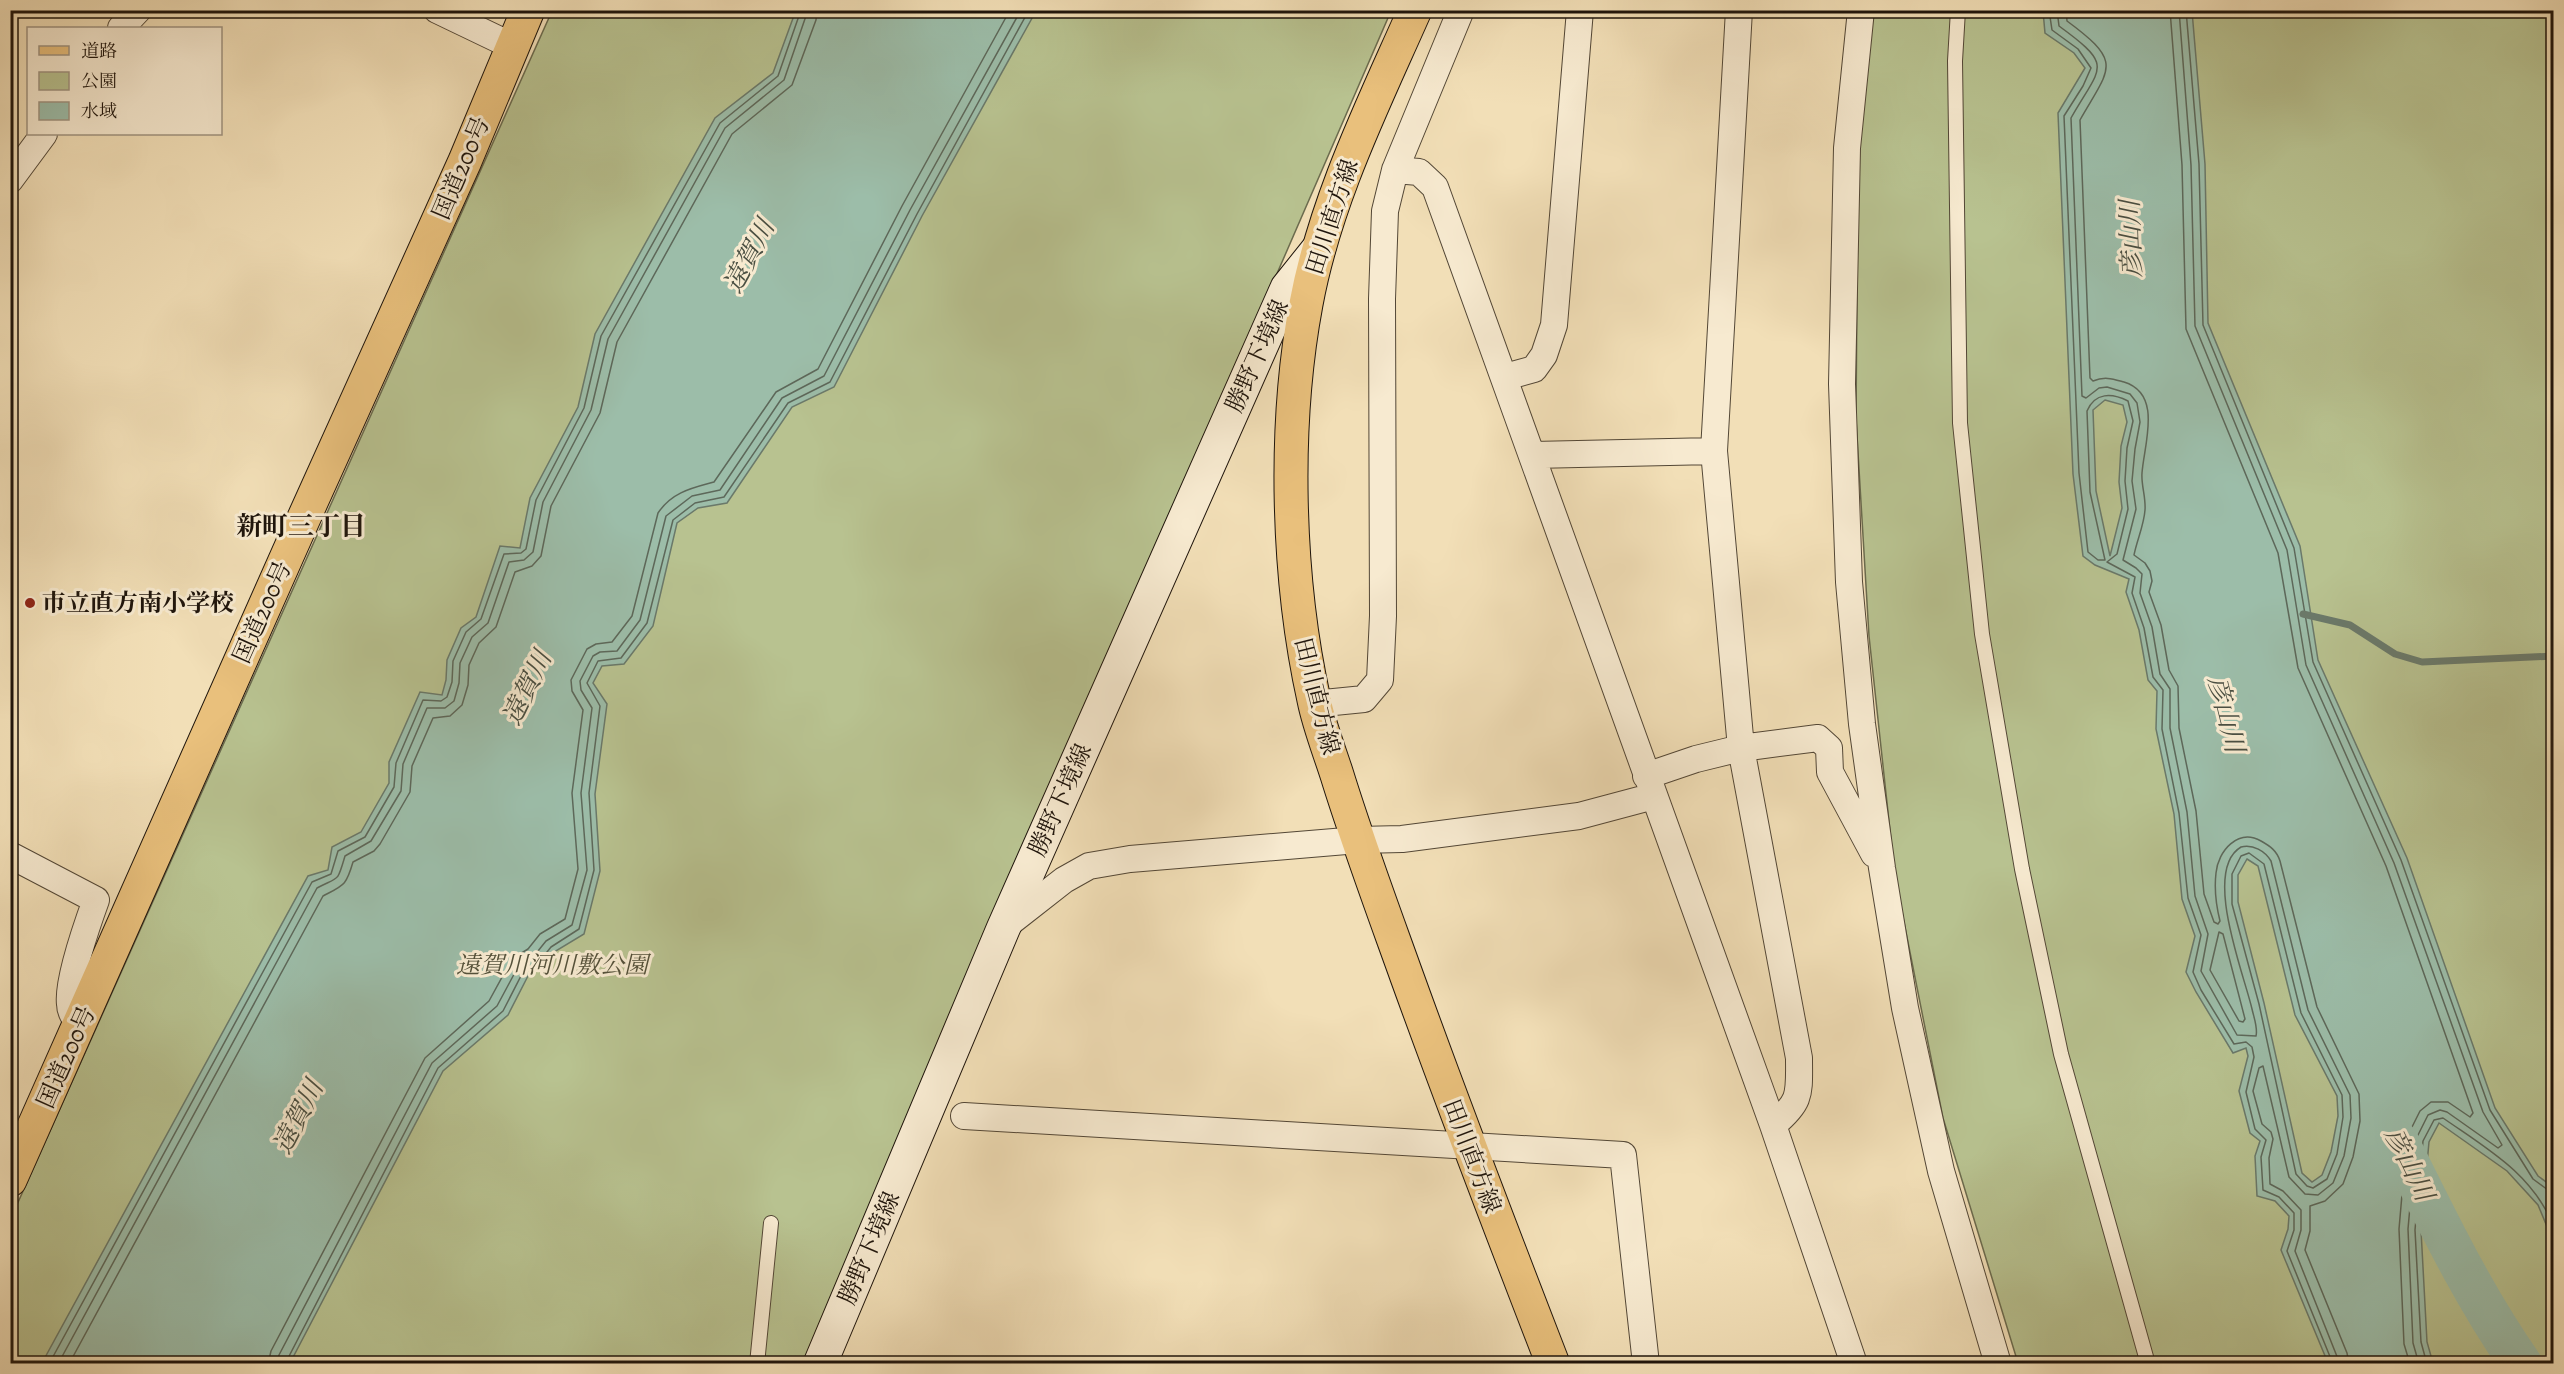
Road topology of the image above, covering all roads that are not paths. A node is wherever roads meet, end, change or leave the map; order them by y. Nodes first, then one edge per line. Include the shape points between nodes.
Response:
1 (138, 10) edge
2 (437, 10) edge
3 (528, 10) edge
4 (1415, 10) edge
5 (1461, 10) edge
6 (1580, 10) edge
7 (1738, 10) edge
8 (1861, 10) edge
9 (1958, 10) edge
10 (122, 27) edge
11 (512, 46) junction
12 (43, 135) edge
13 (1395, 170) junction
14 (10, 180) edge
15 (1319, 248) junction
16 (1505, 377) junction
17 (1714, 451) junction
18 (1533, 455) junction
19 (1314, 704) junction
20 (1741, 748) junction
21 (1650, 786) junction
22 (1358, 840) junction
23 (10, 855) edge
24 (1882, 868) junction
25 (1003, 928) junction
26 (81, 1024) junction
27 (964, 1116) dead end
28 (1773, 1125) junction
29 (1467, 1144) junction
30 (10, 1180) edge
31 (771, 1223) dead end
32 (757, 1364) edge
33 (820, 1364) edge
34 (1553, 1364) edge
35 (1646, 1364) edge
36 (1854, 1364) edge
37 (1998, 1364) edge
38 (2148, 1364) edge

1 - 10 street
2 - 11 street
3 - 11 main road, 国道200号
4 - 15 main road, 田川直方線 via 1351,155
5 - 13 street
6 - 16 street via 1554,325 1544,355 1534,369
7 - 17 street
8 - 24 street via 1847,148 1842,384 1849,582 1862,724
9 - 38 lane via 1955,61 1960,423 1982,634 2022,869 2061,1054
11 - 26 main road, 国道200号 via 465,161
12 - 14 street
13 - 16 street via 1419,172 1435,187
13 - 19 street via 1385,211 1382,299 1380,680 1364,699
15 - 19 main road, 田川直方線 via 1297,369 1291,472 1301,632
15 - 25 main road, 勝野下境線 via 1287,288
16 - 18 street
17 - 18 street
17 - 20 street
18 - 21 street
19 - 22 main road, 田川直方線
20 - 21 street via 1696,759
20 - 24 street via 1818,738 1829,748 1830,772
20 - 28 street via 1799,1058 1797,1100
21 - 22 street via 1579,816 1402,839
21 - 28 street
22 - 25 street via 1130,859 1089,866 1064,880
22 - 29 main road, 田川直方線
23 - 26 street via 96,900 69,1004
24 - 37 street via 1905,1008 1941,1171
25 - 33 main road, 勝野下境線
26 - 30 main road, 国道200号
27 - 29 street
28 - 36 street
29 - 34 main road, 田川直方線
29 - 35 street via 1623,1155
31 - 32 lane

